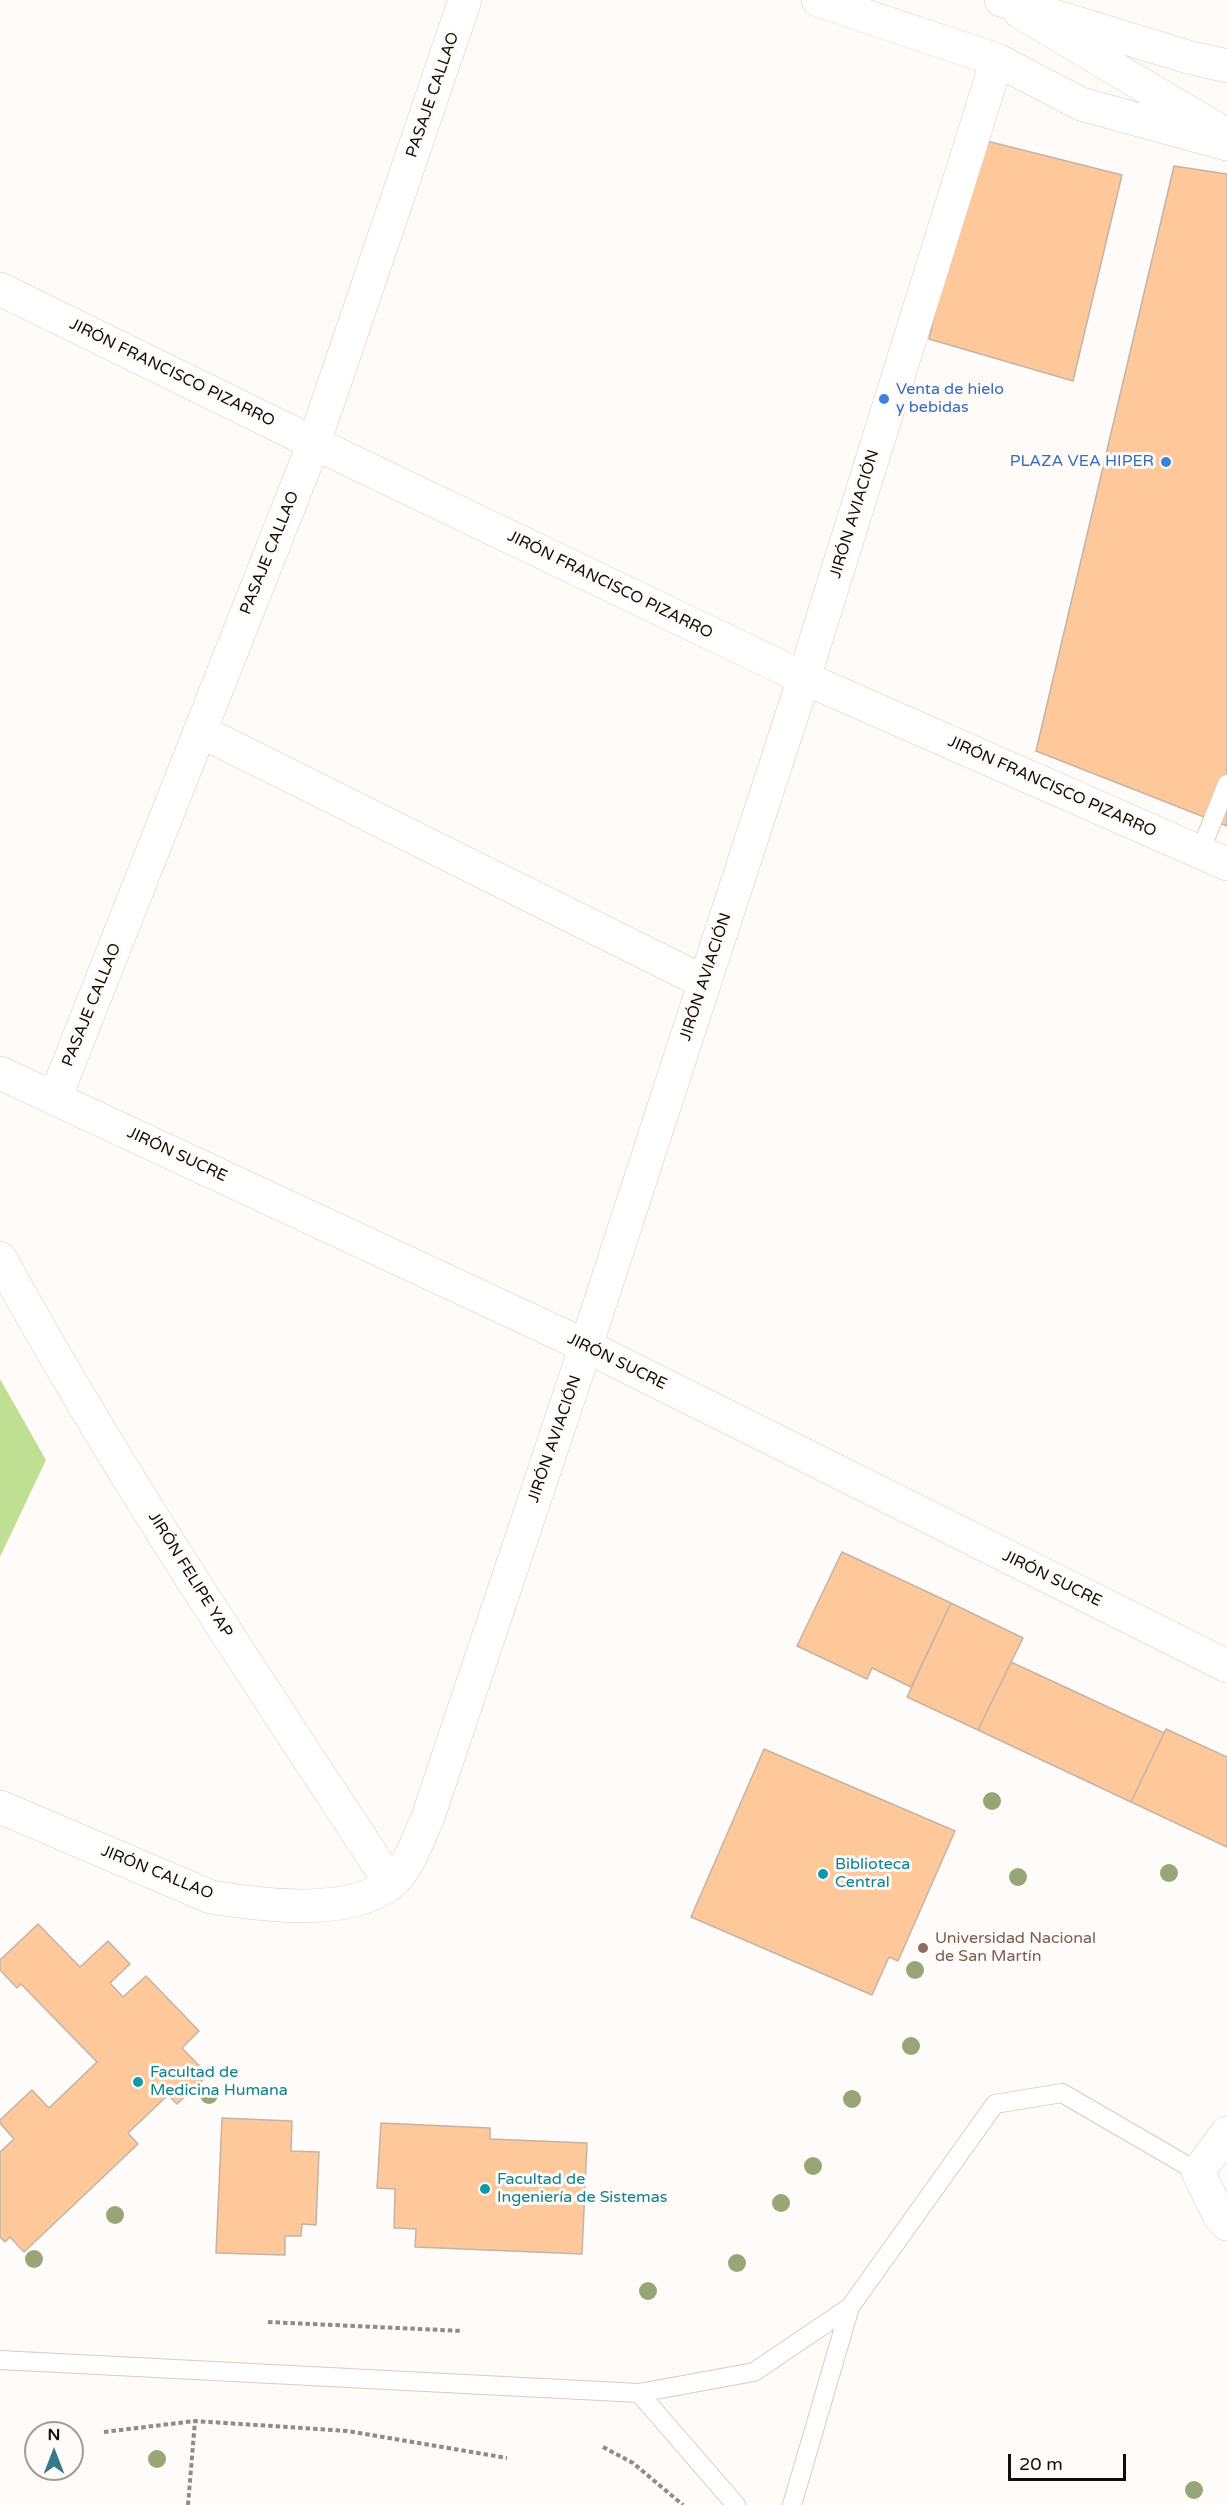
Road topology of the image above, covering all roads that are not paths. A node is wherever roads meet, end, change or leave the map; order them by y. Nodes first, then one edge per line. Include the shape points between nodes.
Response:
1 (465, 0) edge
2 (818, 0) edge
3 (1000, 0) edge
4 (997, 60) junction
5 (1227, 66) edge
6 (1227, 135) edge
7 (1227, 144) edge
8 (0, 289) edge
9 (314, 443) junction
10 (804, 678) junction
11 (200, 731) junction
12 (1227, 784) edge
13 (1214, 858) edge
14 (704, 982) junction
15 (0, 1073) edge
16 (55, 1098) junction
17 (0, 1258) edge
18 (586, 1346) junction
19 (1227, 1666) edge
20 (0, 1807) edge
21 (390, 1884) junction
22 (1227, 2133) edge
23 (1198, 2172) junction
24 (1227, 2224) edge
25 (850, 2307) junction
26 (0, 2360) edge
27 (639, 2393) junction
28 (736, 2505) edge
29 (792, 2505) edge

1 - 9 street, PASAJE CALLAO
2 - 4 street
3 - 5 street
3 - 6 street
4 - 7 street via 1081,104
4 - 10 street, JIRÓN AVIACIÓN
8 - 9 street, JIRÓN FRANCISCO PIZARRO
9 - 10 street, JIRÓN FRANCISCO PIZARRO
9 - 11 street, PASAJE CALLAO
10 - 13 street, JIRÓN FRANCISCO PIZARRO
10 - 14 street, JIRÓN AVIACIÓN
11 - 14 street
11 - 16 street, PASAJE CALLAO
12 - 13 lane
14 - 18 street, JIRÓN AVIACIÓN
15 - 16 street, JIRÓN SUCRE
16 - 18 street, JIRÓN SUCRE
17 - 21 street, JIRÓN FELIPE YAP via 184,1568
18 - 19 street, JIRÓN SUCRE
18 - 21 street, JIRÓN AVIACIÓN via 428,1817 406,1865
20 - 21 street, JIRÓN CALLAO via 211,1897 312,1905 346,1902
22 - 23 street
23 - 24 street
23 - 25 lane via 1062,2093 995,2104
25 - 27 lane via 754,2372
25 - 29 lane
26 - 27 lane
27 - 28 lane

